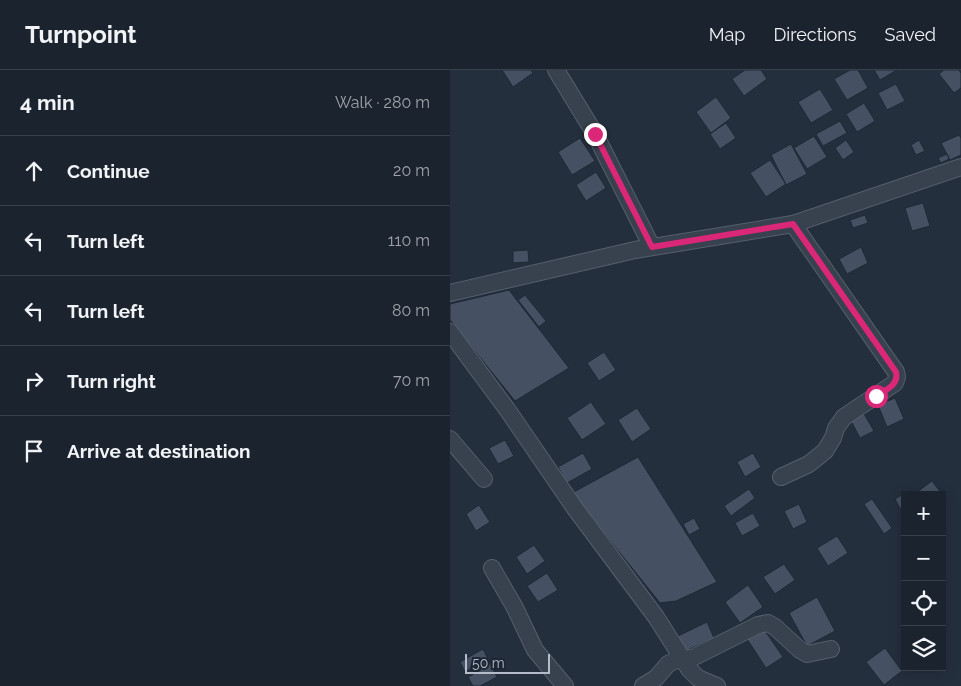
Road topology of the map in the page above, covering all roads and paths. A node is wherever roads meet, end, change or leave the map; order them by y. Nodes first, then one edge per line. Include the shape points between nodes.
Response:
1 (556, 70) edge
2 (961, 167) edge
3 (793, 224) junction
4 (652, 247) junction
5 (450, 292) edge
6 (450, 332) edge
7 (450, 439) edge
8 (781, 477) dead end
9 (484, 479) dead end
10 (492, 568) dead end
11 (831, 649) dead end
12 (683, 660) junction
13 (565, 686) edge
14 (644, 686) edge
15 (718, 686) edge

1 - 4 street via 595,134
2 - 3 street
3 - 4 street
3 - 8 street via 896,372 897,378 895,384 844,417 824,451 809,464
4 - 5 street
6 - 12 street via 656,617
7 - 9 street
10 - 13 street via 535,650
11 - 12 street via 807,654 768,623
12 - 14 street via 668,664
12 - 15 street via 698,678

